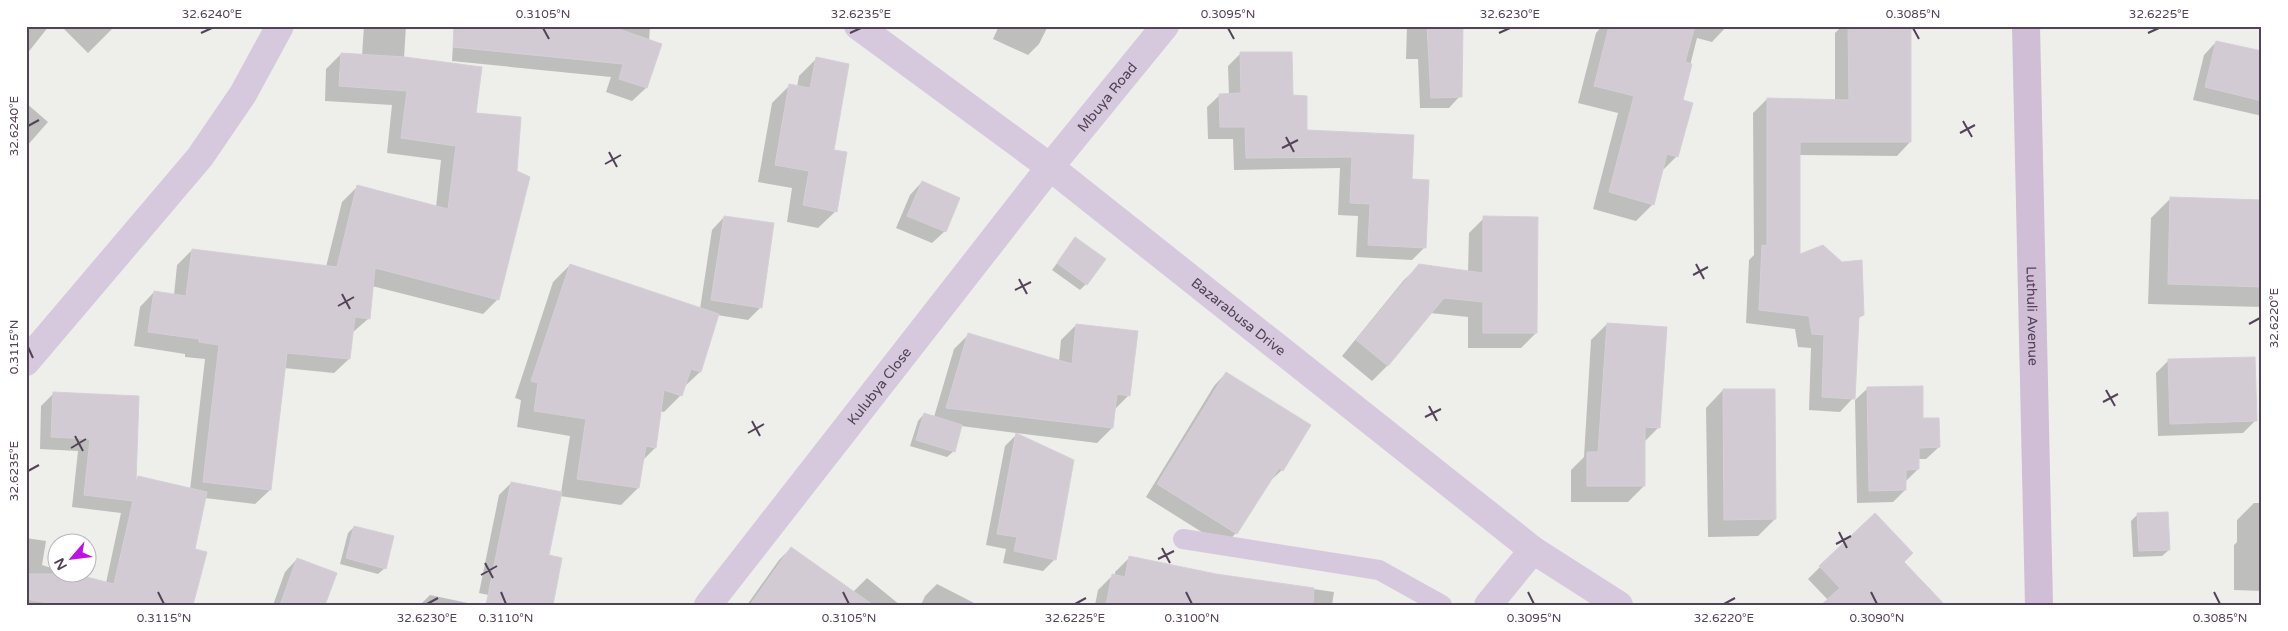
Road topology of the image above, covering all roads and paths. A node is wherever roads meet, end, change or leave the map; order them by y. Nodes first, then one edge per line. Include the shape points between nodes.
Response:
1 (280, 26) edge
2 (858, 26) edge
3 (1165, 26) edge
4 (2026, 26) edge
5 (1050, 167) junction
6 (26, 362) edge
7 (1183, 539) dead end
8 (1533, 550) junction
9 (708, 605) edge
10 (1442, 605) edge
11 (1488, 605) edge
12 (1619, 605) edge
13 (2039, 605) edge

1 - 6 street via 242,94 200,157
2 - 5 street, Bazarabusa Drive
3 - 5 street, Mbuya Road
4 - 13 street, Luthuli Avenue
5 - 8 street, Bazarabusa Drive
5 - 9 street, Kulubya Close
7 - 10 lane via 1379,570
8 - 11 street
8 - 12 street, Bazarabusa Drive

